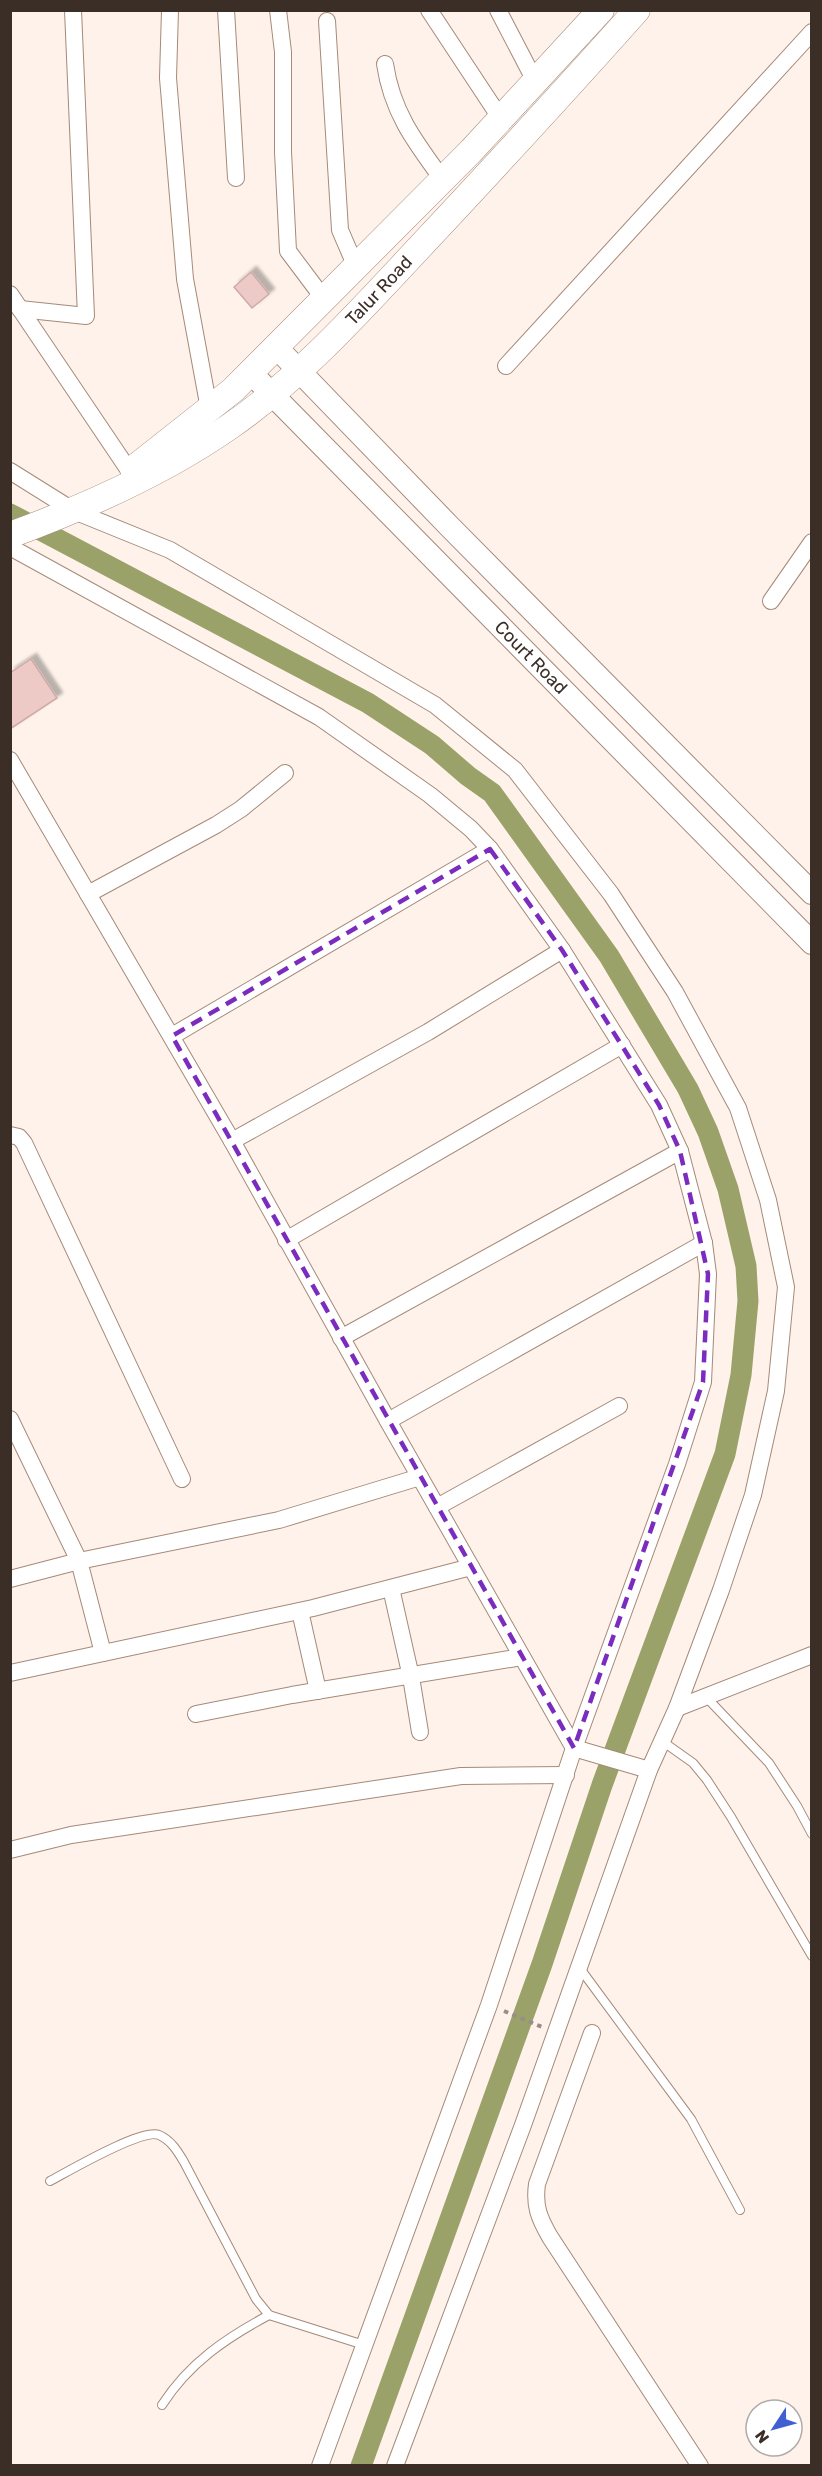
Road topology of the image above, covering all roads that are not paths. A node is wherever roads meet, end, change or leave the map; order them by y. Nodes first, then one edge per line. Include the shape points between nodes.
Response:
1 (73, 10) edge
2 (170, 10) edge
3 (226, 10) edge
4 (278, 10) edge
5 (429, 10) edge
6 (498, 10) edge
7 (601, 10) edge
8 (637, 10) edge
9 (327, 21) dead end
10 (812, 32) edge
11 (385, 64) dead end
12 (536, 83) junction
13 (501, 119) junction
14 (236, 178) dead end
15 (443, 180) junction
16 (356, 267) junction
17 (324, 299) junction
18 (15, 301) edge
19 (276, 347) junction
20 (506, 366) dead end
21 (300, 370) junction
22 (250, 373) junction
23 (272, 394) junction
24 (209, 409) junction
25 (10, 471) edge
26 (130, 472) junction
27 (74, 512) junction
28 (10, 535) edge
29 (812, 542) edge
30 (10, 547) edge
31 (771, 601) dead end
32 (10, 760) edge
33 (285, 773) dead end
34 (490, 849) junction
35 (812, 893) edge
36 (88, 894) junction
37 (812, 943) edge
38 (562, 950) junction
39 (172, 1036) junction
40 (622, 1045) junction
41 (10, 1135) edge
42 (232, 1141) junction
43 (680, 1151) junction
44 (286, 1240) junction
45 (704, 1242) junction
46 (341, 1338) junction
47 (619, 1406) dead end
48 (10, 1419) edge
49 (388, 1421) junction
50 (420, 1477) junction
51 (182, 1479) dead end
52 (437, 1507) junction
53 (79, 1561) junction
54 (471, 1568) junction
55 (10, 1579) edge
56 (391, 1588) junction
57 (300, 1611) junction
58 (103, 1653) junction
59 (812, 1655) edge
60 (522, 1658) junction
61 (10, 1673) edge
62 (411, 1677) junction
63 (318, 1691) junction
64 (706, 1697) junction
65 (677, 1708) junction
66 (196, 1714) dead end
67 (420, 1732) dead end
68 (662, 1741) junction
69 (574, 1748) junction
70 (649, 1770) junction
71 (566, 1775) junction
72 (812, 1834) edge
73 (10, 1850) edge
74 (812, 1956) edge
75 (579, 1967) junction
76 (592, 2033) dead end
77 (50, 2181) dead end
78 (740, 2210) dead end
79 (269, 2315) junction
80 (364, 2345) junction
81 (162, 2405) dead end
82 (320, 2466) edge
83 (395, 2466) edge
84 (700, 2466) edge

1 - 18 street via 86,316
2 - 24 street via 168,78 185,279
3 - 14 street
4 - 17 street via 283,52 288,251
5 - 13 street
6 - 12 street
7 - 12 main road, Talur Road
8 - 21 main road, Talur Road via 533,127
9 - 16 street via 340,230
10 - 20 street
11 - 15 street via 389,90 408,132
12 - 13 main road, Talur Road
13 - 15 main road, Talur Road
15 - 16 main road, Talur Road
16 - 17 main road, Talur Road
17 - 19 main road, Talur Road
18 - 26 street
19 - 21 street, Court Road
19 - 22 main road, Talur Road
21 - 23 main road, Talur Road
21 - 35 street, Court Road
22 - 23 street, Court Road
22 - 24 main road, Talur Road
23 - 27 main road, Talur Road via 188,454
23 - 37 street, Court Road
24 - 26 main road, Talur Road
25 - 27 street
26 - 27 main road, Talur Road
27 - 28 main road, Talur Road
27 - 65 street via 170,550 425,699 515,770 611,894 675,992 738,1108 768,1200 786,1287 776,1391 753,1496
29 - 31 street
30 - 34 street via 319,717 456,815
32 - 36 street
33 - 36 street via 216,825
34 - 38 street
34 - 39 street
36 - 39 street
38 - 40 street
38 - 42 street via 428,1032
39 - 42 street
40 - 43 street via 659,1106
40 - 44 street
41 - 51 street via 24,1143
42 - 44 street
43 - 45 street
43 - 46 street
44 - 46 street
45 - 49 street
45 - 69 street via 708,1274 703,1382
46 - 49 street
47 - 52 street
48 - 53 street
49 - 50 street
50 - 52 street
50 - 53 street via 279,1520
52 - 54 street
53 - 55 street
53 - 58 street
54 - 56 street
54 - 60 street
56 - 57 street
56 - 62 street
57 - 58 street
57 - 63 street
58 - 61 street
59 - 64 street
60 - 62 street
60 - 69 street
62 - 63 street
62 - 67 street
63 - 66 street
64 - 65 street
64 - 72 lane via 769,1763
65 - 68 street
68 - 70 street
68 - 74 lane via 693,1763 707,1780
69 - 70 street
69 - 71 street
70 - 75 street
71 - 73 street via 461,1776 70,1834
71 - 80 street via 489,2005
75 - 78 lane via 695,2124
75 - 83 street
76 - 84 street via 537,2184 537,2214
77 - 79 lane via 140,2135 158,2134 172,2144 184,2162 256,2298
79 - 80 lane
79 - 81 lane via 204,2356 176,2384
80 - 82 street

